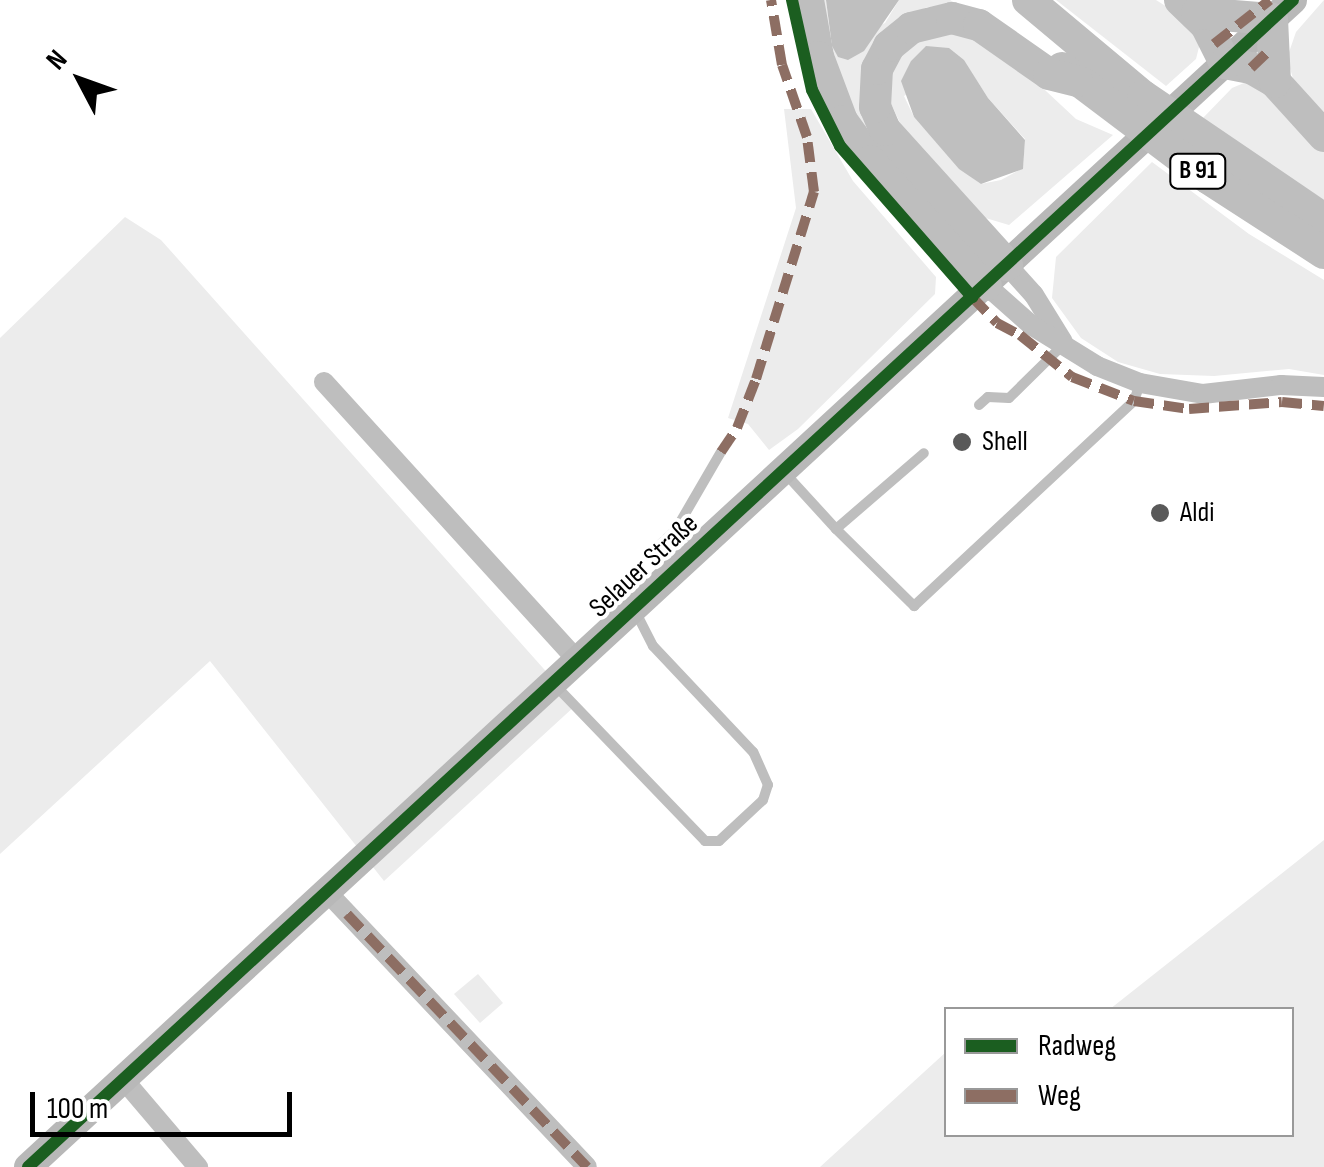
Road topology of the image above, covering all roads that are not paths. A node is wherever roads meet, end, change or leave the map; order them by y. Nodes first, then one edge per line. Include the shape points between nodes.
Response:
1 (808, 0) edge
2 (983, 0) edge
3 (1028, 0) edge
4 (1188, 6) edge
5 (1283, 10) edge
6 (1225, 63) junction
7 (1078, 81) junction
8 (1275, 82) junction
9 (1324, 136) edge
10 (1324, 219) edge
11 (1324, 253) edge
12 (997, 275) junction
13 (1064, 344) junction
14 (324, 382) dead end
15 (1140, 383) junction
16 (1324, 387) edge
17 (979, 405) dead end
18 (721, 452) dead end
19 (924, 452) dead end
20 (784, 472) junction
21 (836, 529) junction
22 (668, 578) junction
23 (634, 609) junction
24 (578, 661) junction
25 (553, 684) junction
26 (327, 892) junction
27 (123, 1079) junction
28 (28, 1167) edge
29 (198, 1167) edge
30 (587, 1167) edge

1 - 12 highway via 818,57 842,121 871,161
2 - 7 highway, B 91
3 - 10 highway, B 91 via 1144,96
4 - 5 highway
4 - 6 highway
5 - 6 main road, Selauer Straße
5 - 8 highway
6 - 8 highway
6 - 12 main road, Selauer Straße
7 - 11 highway, B 91 via 1208,178
7 - 12 highway via 1050,74 979,24 952,18 910,28 877,68 874,94 885,130
8 - 9 highway
12 - 13 street
12 - 13 street via 1031,326
12 - 20 main road, Selauer Straße
13 - 15 street
13 - 17 lane via 1009,398 988,397
14 - 24 street
15 - 16 street via 1204,394 1281,384
15 - 21 lane via 1134,401 914,606
18 - 22 lane via 675,531 650,554
19 - 21 lane
20 - 21 lane
20 - 22 main road, Selauer Straße
22 - 23 main road, Selauer Straße
23 - 24 main road, Selauer Straße
23 - 25 lane via 653,646 753,752 768,784 763,800 719,841 705,841
24 - 25 main road, Selauer Straße
25 - 26 main road, Selauer Straße
26 - 27 main road, Selauer Straße
26 - 30 street
27 - 28 main road, Selauer Straße
27 - 29 street

